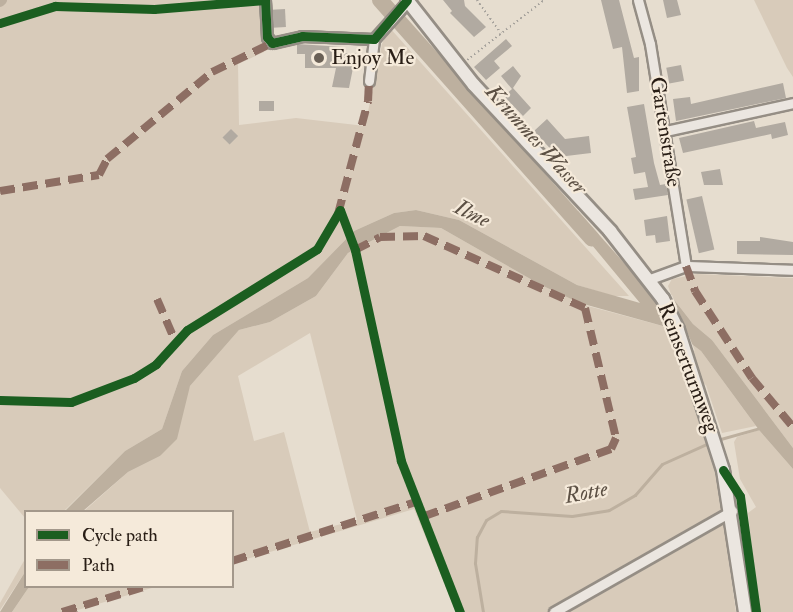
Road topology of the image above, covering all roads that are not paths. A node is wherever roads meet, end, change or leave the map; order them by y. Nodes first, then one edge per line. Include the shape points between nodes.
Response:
1 (265, 0) edge
2 (638, 0) edge
3 (404, 4) edge
4 (374, 39) junction
5 (369, 81) dead end
6 (793, 103) edge
7 (666, 131) junction
8 (686, 266) junction
9 (793, 270) edge
10 (650, 279) junction
11 (732, 512) junction
12 (554, 612) edge
13 (745, 612) edge

1 - 4 street via 267,37 272,43 302,36
2 - 7 street, Gartenstraße
3 - 4 street
3 - 10 main road, Reinserturmweg
4 - 5 street
6 - 7 street
7 - 8 street, Gartenstraße
8 - 9 street
8 - 10 street
10 - 11 main road, Reinserturmweg via 663,299 711,426
11 - 12 street
11 - 13 main road, Reinserturmweg

